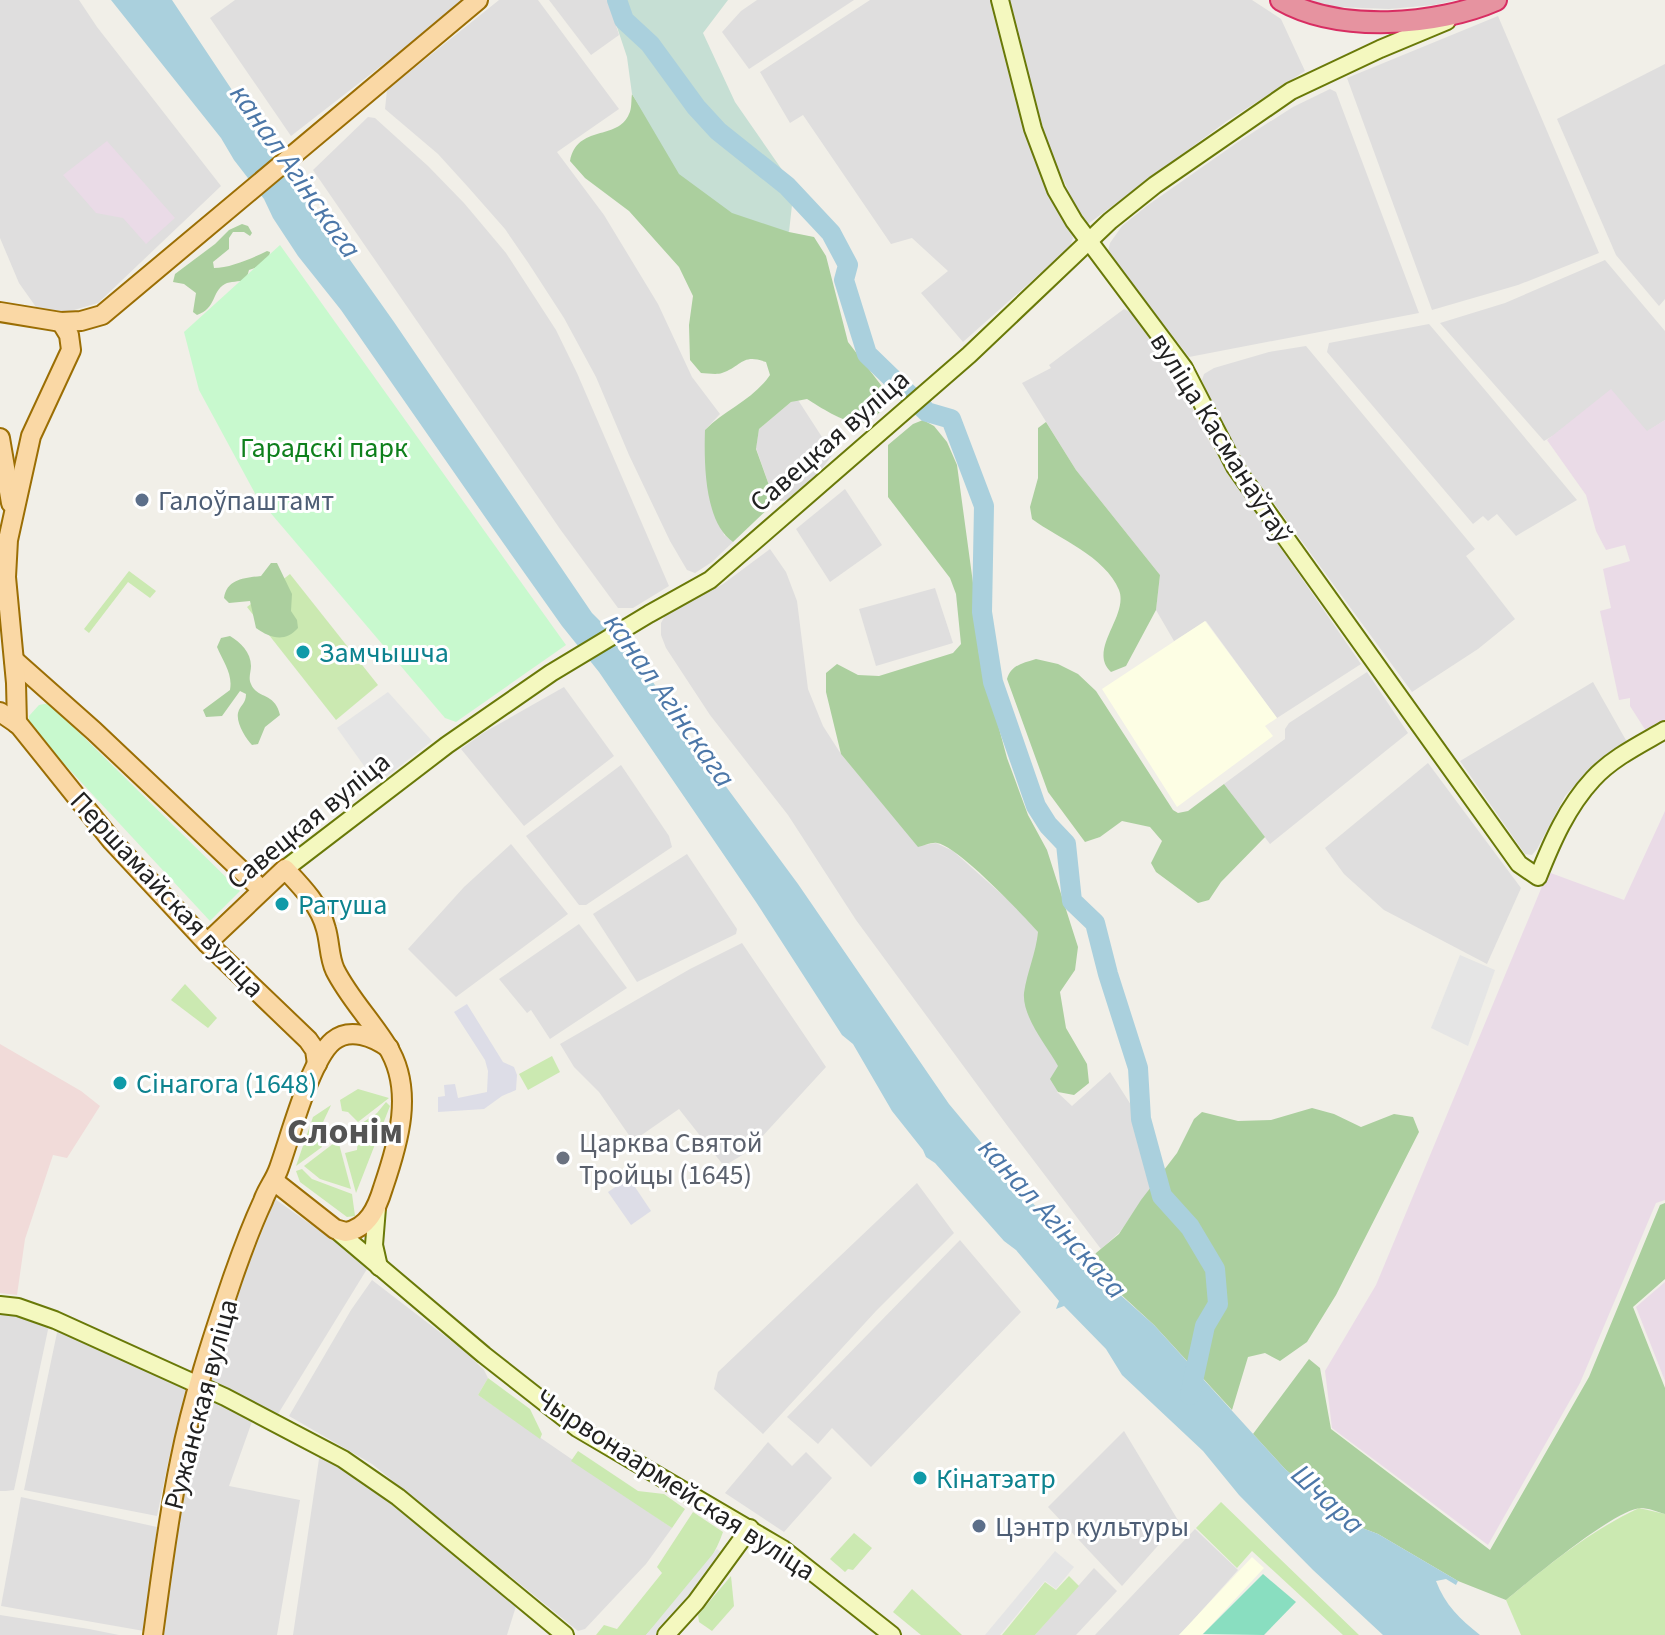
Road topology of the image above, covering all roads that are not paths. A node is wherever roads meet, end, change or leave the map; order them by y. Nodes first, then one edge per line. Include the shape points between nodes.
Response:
1 (478, 0) edge
2 (1000, 0) edge
3 (1281, 0) edge
4 (1496, 0) edge
5 (1470, 11) junction
6 (1368, 22) junction
7 (1380, 49) junction
8 (1089, 242) junction
9 (0, 312) edge
10 (102, 315) junction
11 (61, 322) junction
12 (71, 350) junction
13 (0, 428) edge
14 (31, 436) junction
15 (0, 438) edge
16 (12, 514) junction
17 (9, 655) edge
18 (12, 685) edge
19 (59, 699) junction
20 (11, 717) edge
21 (1665, 730) edge
22 (285, 869) junction
23 (261, 889) junction
24 (207, 943) junction
25 (389, 1048) junction
26 (317, 1064) junction
27 (274, 1181) junction
28 (377, 1208) junction
29 (335, 1229) junction
30 (379, 1267) junction
31 (0, 1305) edge
32 (200, 1387) junction
33 (750, 1528) junction
34 (153, 1635) edge
35 (565, 1635) edge
36 (666, 1635) edge
37 (892, 1635) edge

1 - 10 main road
2 - 8 main road, вуліца Касманаўтаў via 1033,129 1056,190
3 - 6 highway via 1311,13
4 - 5 highway, Савецкая вуліца
5 - 6 highway
5 - 7 main road, Савецкая вуліца
6 - 7 main road
7 - 8 main road, Савецкая вуліца via 1291,91 1145,192
8 - 21 main road, вуліца Касманаўтаў via 1184,368 1235,467 1519,864 1538,877 1572,805 1594,777
8 - 22 main road, Савецкая вуліца via 969,355 710,580 551,673
9 - 11 main road
10 - 11 main road
10 - 12 main road
11 - 12 main road
12 - 14 main road
13 - 14 main road via 13,436
14 - 16 main road
15 - 16 main road
16 - 17 main road via 6,577
17 - 18 main road
18 - 19 main road
18 - 20 main road
19 - 20 main road via 35,698
19 - 23 main road
20 - 24 main road, Першамайская вуліца via 112,841
22 - 23 main road, Савецкая вуліца
22 - 25 main road via 321,915 334,968
23 - 24 main road, Савецкая вуліца
24 - 26 main road, Першамайская вуліца via 308,1040
25 - 26 main road via 376,1039 350,1034 331,1042
25 - 28 main road via 402,1108
26 - 27 main road, Ружанская вуліца
27 - 29 main road, Чырвонаармейская вуліца
27 - 32 main road, Ружанская вуліца via 232,1281
28 - 29 main road via 354,1231
28 - 30 main road via 374,1245
29 - 30 main road, Чырвонаармейская вуліца
30 - 33 main road, Чырвонаармейская вуліца via 577,1428
31 - 32 main road via 55,1320
32 - 34 main road, Ружанская вуліца via 180,1458
32 - 35 main road via 343,1459 398,1497
33 - 36 main road
33 - 37 main road, Чырвонаармейская вуліца via 815,1571

